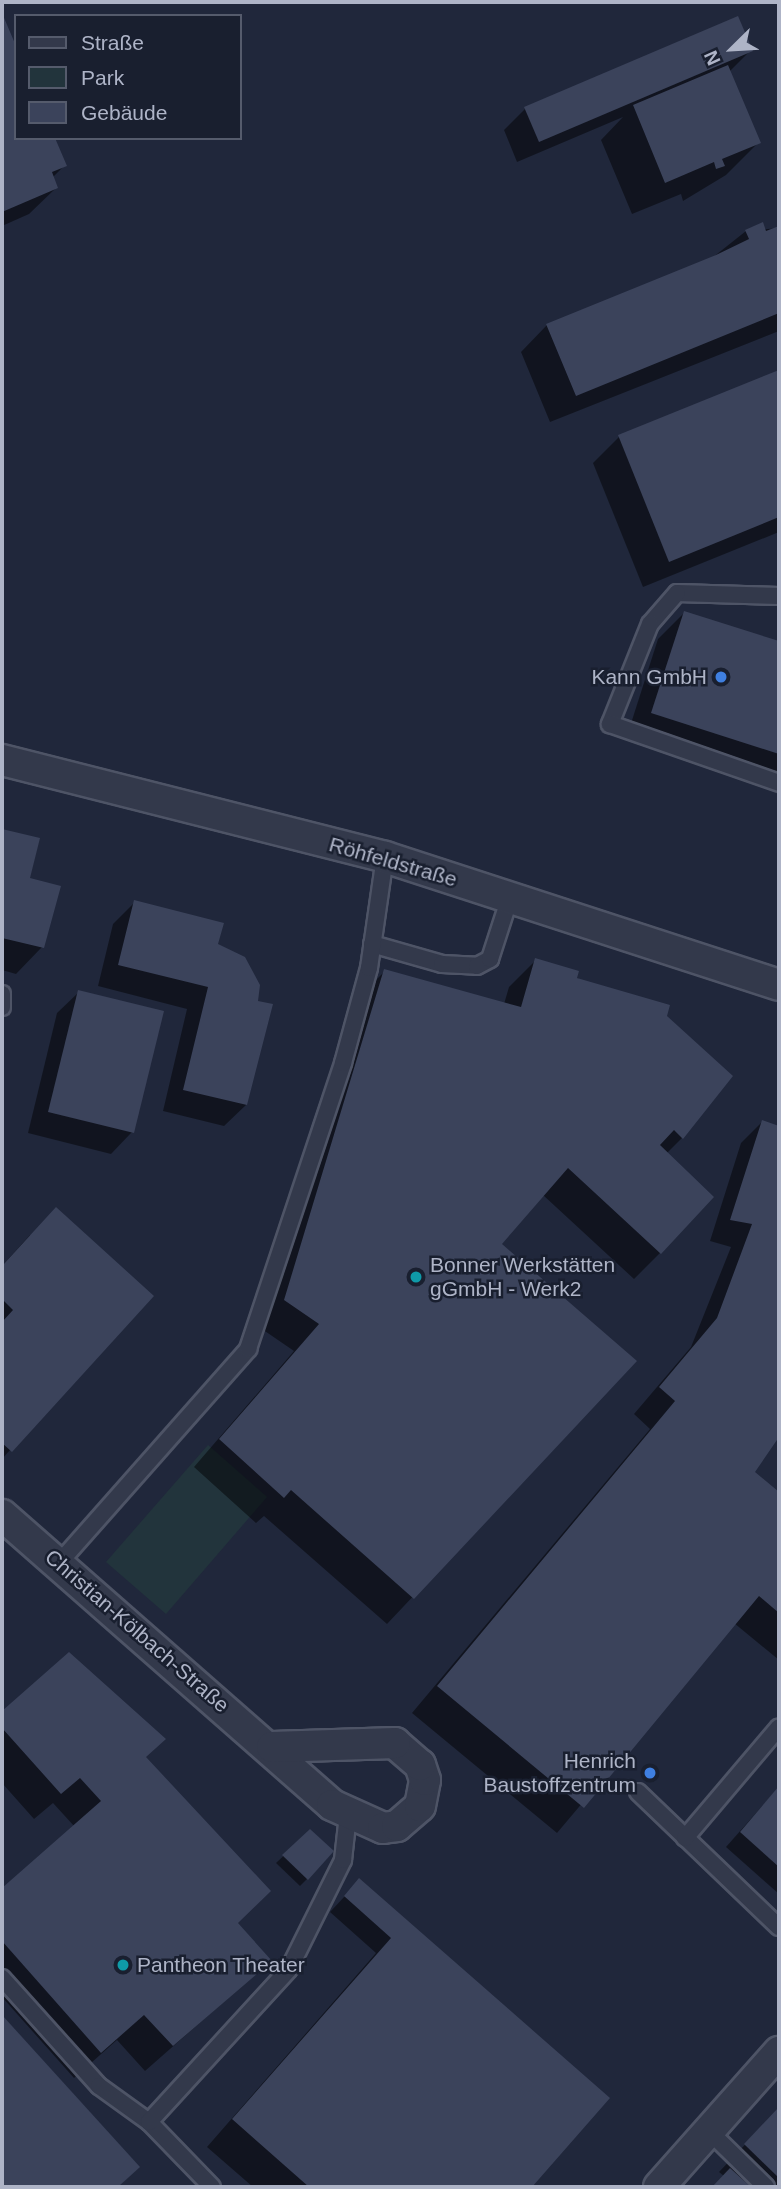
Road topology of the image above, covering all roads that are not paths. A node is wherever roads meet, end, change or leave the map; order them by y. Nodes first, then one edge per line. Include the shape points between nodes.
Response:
1 (779, 596) edge
2 (2, 760) edge
3 (779, 783) edge
4 (385, 857) junction
5 (510, 897) junction
6 (372, 944) junction
7 (779, 985) edge
8 (2, 994) edge
9 (2, 1007) edge
10 (2, 1515) edge
11 (59, 1563) junction
12 (779, 1727) edge
13 (272, 1746) junction
14 (638, 1792) dead end
15 (348, 1815) junction
16 (685, 1838) junction
17 (779, 1927) edge
18 (2, 1978) edge
19 (779, 2052) edge
20 (149, 2122) junction
21 (709, 2132) junction
22 (212, 2187) edge
23 (659, 2187) edge
24 (766, 2187) edge

1 - 3 lane via 677,593 650,624 611,724
2 - 4 street, Röhfeldstraße
4 - 5 street, Röhfeldstraße
4 - 6 lane
5 - 6 lane via 490,959 477,966 442,964
5 - 7 street, Röhfeldstraße
6 - 11 lane via 343,1063 248,1349
8 - 9 lane
10 - 11 street, Christian-Kölbach-Straße
11 - 13 street, Christian-Kölbach-Straße
12 - 16 lane
13 - 15 street, Christian-Kölbach-Straße
13 - 15 street, Christian-Kölbach-Straße via 380,1741 408,1750 425,1780 411,1818 383,1828
14 - 16 lane
15 - 20 lane via 343,1860 289,1969
16 - 17 lane
18 - 20 lane via 99,2087
19 - 21 street
20 - 22 lane
21 - 23 street
21 - 24 lane

